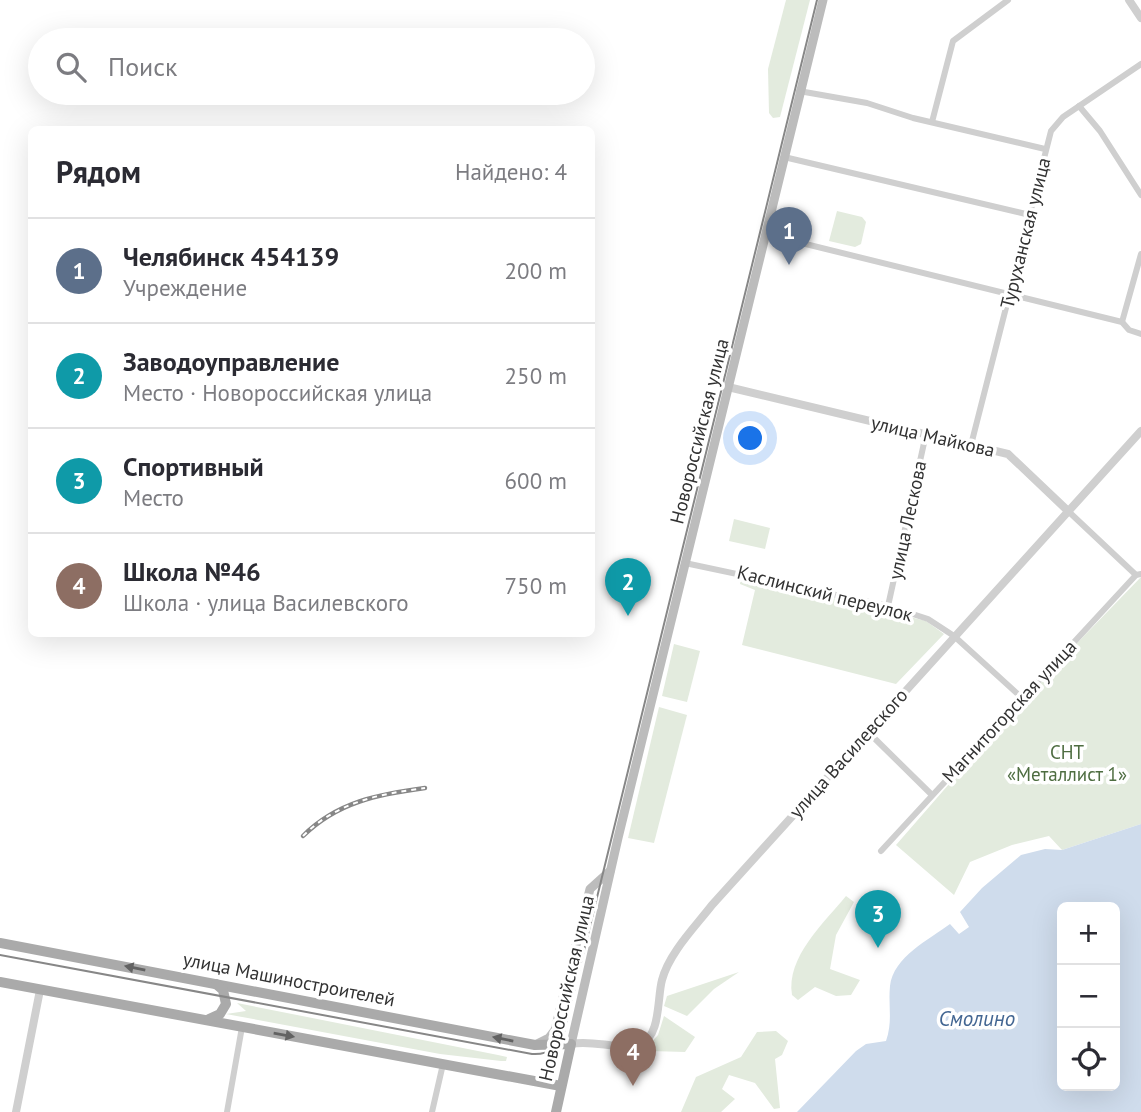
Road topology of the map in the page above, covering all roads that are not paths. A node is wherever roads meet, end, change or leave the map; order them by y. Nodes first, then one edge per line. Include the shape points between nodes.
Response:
1 (823, 0) edge
2 (1008, 0) edge
3 (1129, 0) edge
4 (1141, 18) edge
5 (1141, 64) edge
6 (799, 91) junction
7 (1079, 106) junction
8 (932, 122) junction
9 (1045, 149) junction
10 (783, 157) junction
11 (1141, 195) edge
12 (1030, 215) junction
13 (765, 234) junction
14 (1141, 254) edge
15 (1010, 294) junction
16 (1122, 322) junction
17 (1141, 334) edge
18 (727, 387) junction
19 (1141, 431) edge
20 (926, 434) junction
21 (971, 444) junction
22 (1068, 511) junction
23 (685, 563) junction
24 (1139, 575) edge
25 (888, 606) junction
26 (954, 636) junction
27 (1021, 697) junction
28 (867, 732) junction
29 (932, 794) junction
30 (881, 851) dead end
31 (610, 871) junction
32 (0, 943) edge
33 (0, 982) edge
34 (215, 983) junction
35 (40, 990) junction
36 (208, 1020) junction
37 (242, 1027) junction
38 (571, 1044) junction
39 (535, 1045) junction
40 (443, 1064) junction
41 (561, 1086) junction
42 (16, 1112) edge
43 (227, 1112) edge
44 (432, 1112) edge
45 (556, 1112) edge

1 - 6 main road, Новороссийская улица
2 - 8 street via 953,41
3 - 4 street
5 - 7 street, Туруханская улица
6 - 8 street via 867,103
6 - 10 main road, Новороссийская улица
7 - 9 street, Туруханская улица via 1056,122
7 - 11 street
8 - 9 street
9 - 12 street, Туруханская улица
10 - 12 street
10 - 13 main road, Новороссийская улица
12 - 15 street, Туруханская улица
13 - 15 street
13 - 18 main road, Новороссийская улица
14 - 16 street
15 - 16 street
15 - 21 street, Туруханская улица
16 - 17 street
18 - 20 street, улица Майкова
18 - 23 main road, Новороссийская улица
19 - 22 street, улица Василевского
20 - 21 street, улица Майкова
20 - 25 street, улица Лескова
21 - 22 street, улица Майкова via 1014,458
22 - 24 street, улица Майкова
22 - 26 street, улица Василевского
23 - 25 street, Каслинский переулок
23 - 31 main road, Новороссийская улица
24 - 27 street, Магнитогорская улица
25 - 26 street, Каслинский переулок via 928,619
26 - 27 street, Каслинский переулок
26 - 28 street, улица Василевского
27 - 29 street, Магнитогорская улица
28 - 29 street
28 - 38 street, улица Василевского via 728,887 672,958 647,1040 634,1045
29 - 30 street, Магнитогорская улица
31 - 38 main road, Новороссийская улица
31 - 39 main road, Новороссийская улица via 590,890 554,1032
34 -> 32 main road, улица Машиностроителей
33 - 35 main road
34 - 36 main road via 223,990 226,1004
39 -> 34 main road, улица Машиностроителей
35 - 36 main road
35 - 42 street
36 - 37 main road
37 -> 40 main road
37 - 43 street
38 - 39 main road, улица Машиностроителей
38 - 41 main road, Новороссийская улица
40 - 41 main road
40 - 44 street
41 - 45 main road, Новороссийская улица

